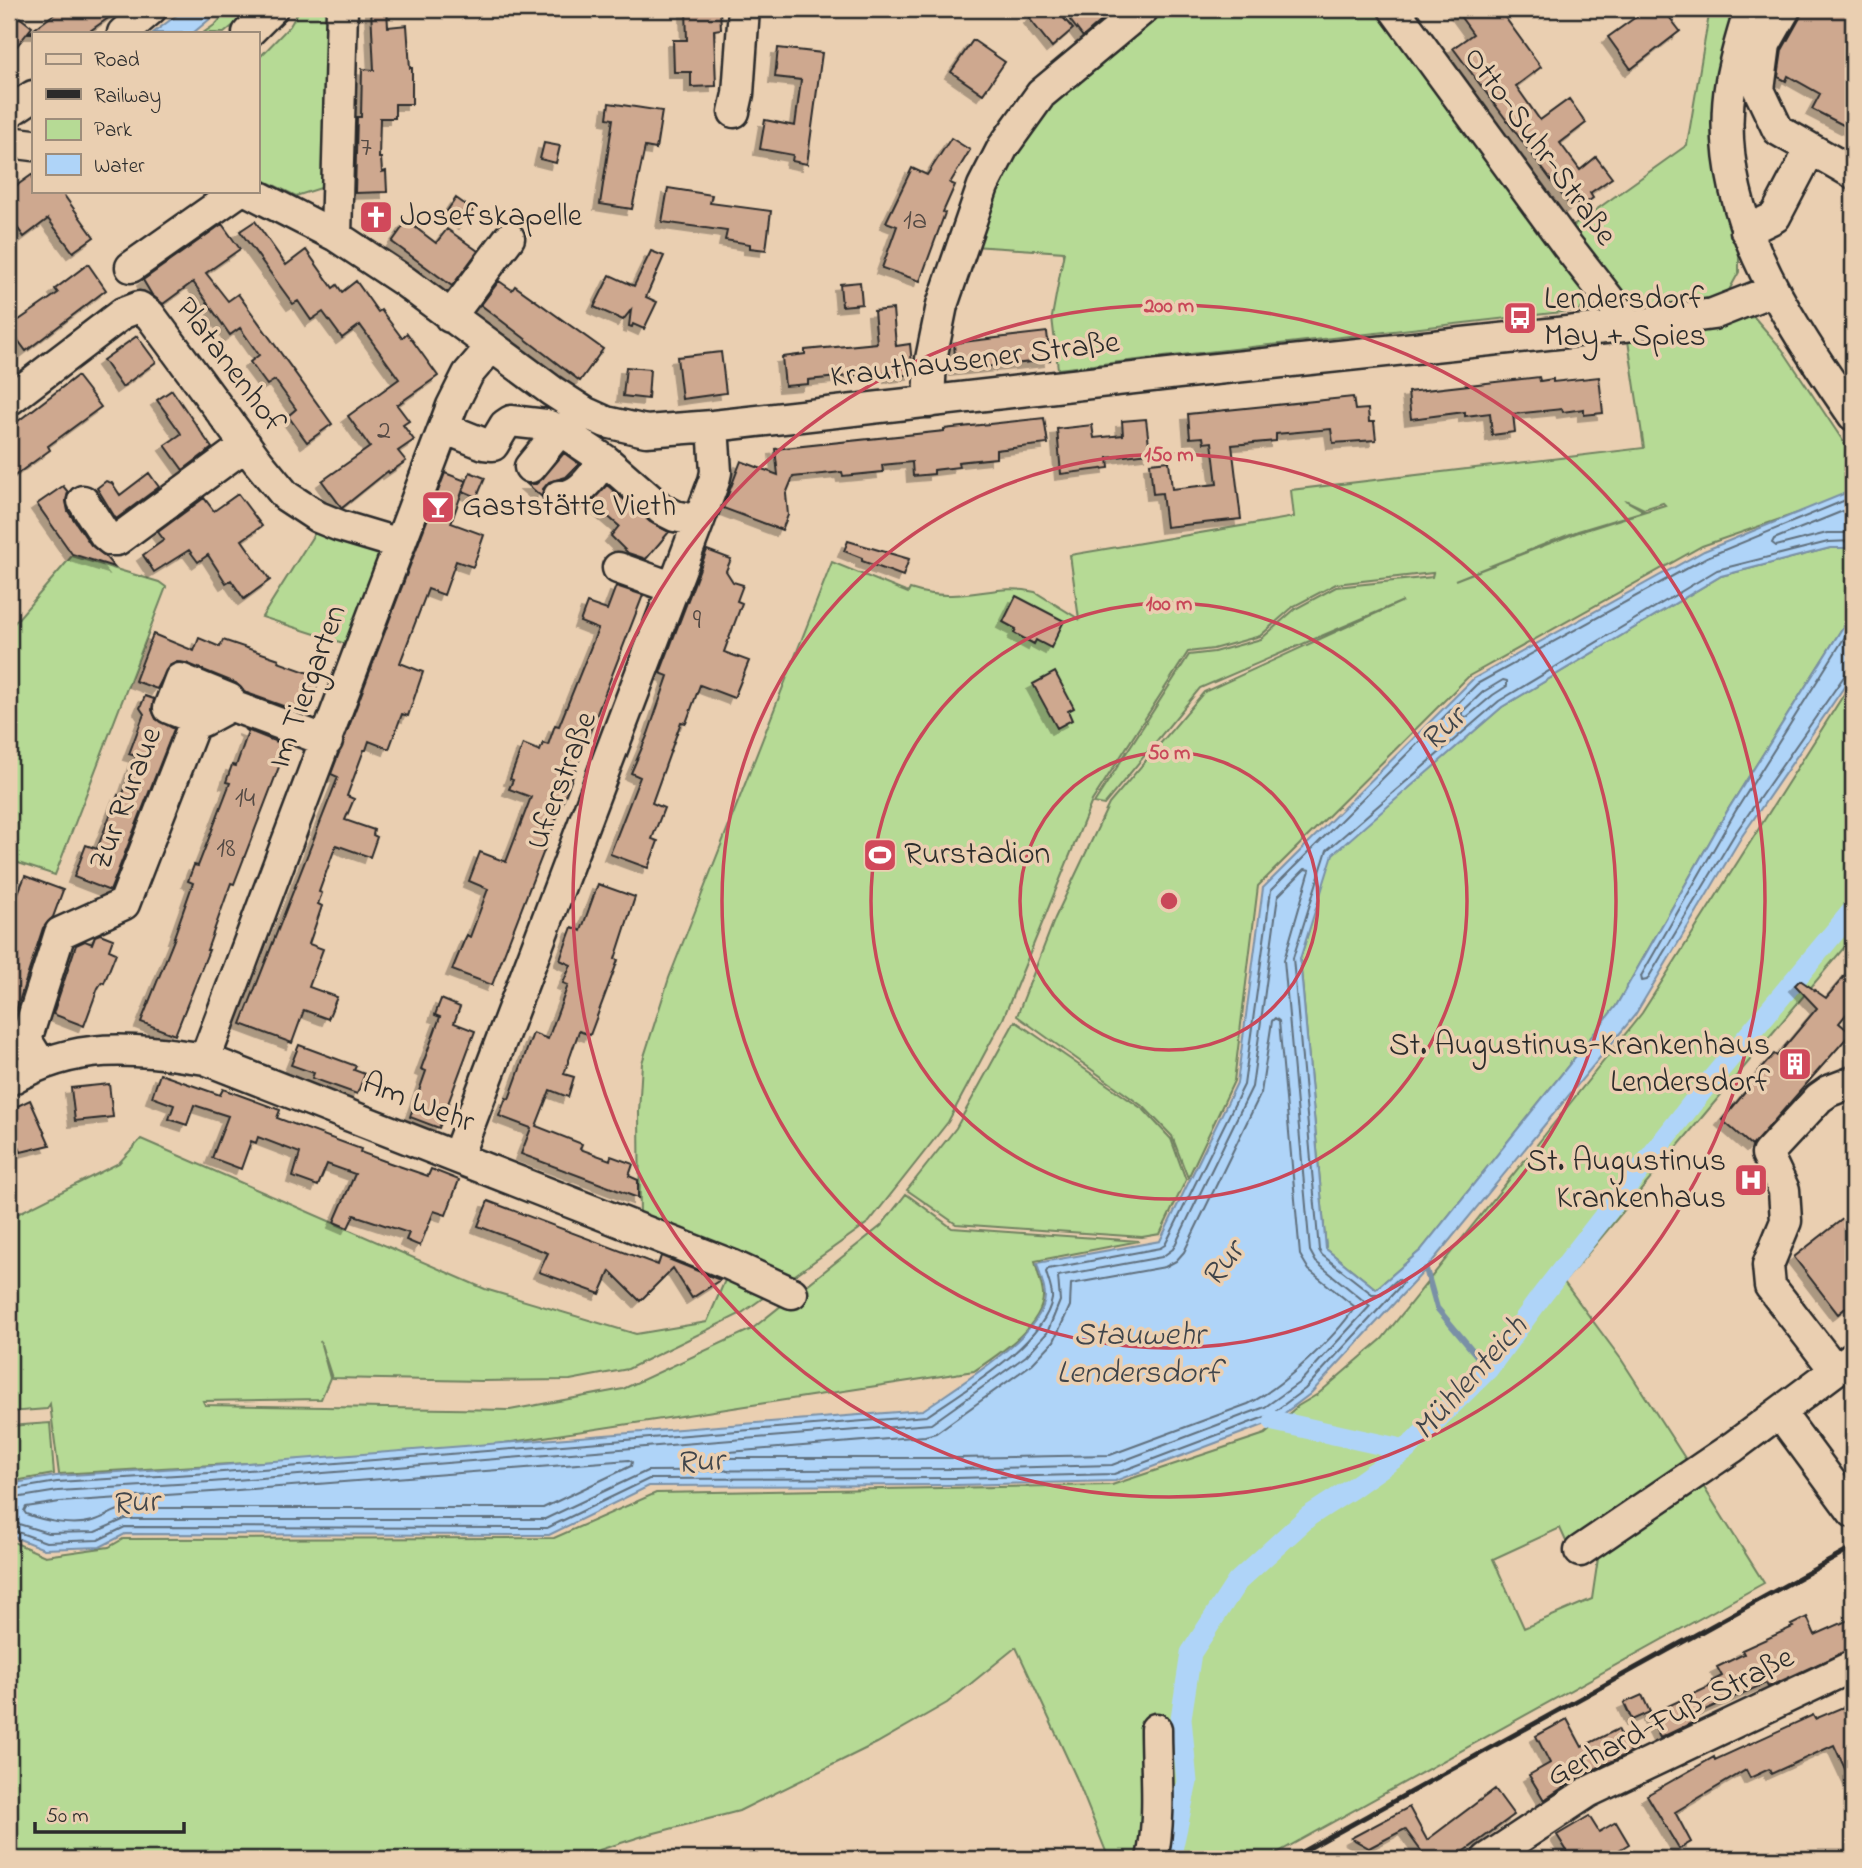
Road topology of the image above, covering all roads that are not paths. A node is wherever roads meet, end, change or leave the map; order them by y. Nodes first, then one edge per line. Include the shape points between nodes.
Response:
1 (151, 9) edge
2 (272, 9) edge
3 (342, 9) edge
4 (744, 9) edge
5 (1143, 9) edge
6 (1394, 9) edge
7 (1750, 9) edge
8 (1785, 9) edge
9 (124, 32) edge
10 (249, 32) edge
11 (32, 97) edge
12 (9, 112) edge
13 (734, 112) dead end
14 (1810, 150) junction
15 (1853, 173) edge
16 (238, 192) edge
17 (250, 192) edge
18 (1746, 231) junction
19 (336, 236) junction
20 (509, 238) dead end
21 (131, 267) dead end
22 (1774, 290) junction
23 (450, 317) junction
24 (1629, 325) junction
25 (491, 347) junction
26 (9, 400) edge
27 (929, 401) junction
28 (1853, 415) edge
29 (713, 426) junction
30 (444, 428) junction
31 (560, 430) junction
32 (246, 445) junction
33 (605, 460) junction
34 (530, 467) dead end
35 (559, 496) dead end
36 (83, 501) dead end
37 (699, 522) junction
38 (400, 544) junction
39 (618, 568) dead end
40 (674, 588) junction
41 (327, 741) junction
42 (205, 1059) junction
43 (41, 1064) junction
44 (9, 1080) edge
45 (1853, 1082) edge
46 (457, 1157) junction
47 (792, 1293) dead end
48 (1840, 1367) edge
49 (1780, 1413) junction
50 (1853, 1513) edge
51 (1580, 1551) dead end
52 (1853, 1666) edge
53 (1156, 1729) dead end
54 (1152, 1859) edge
55 (1487, 1859) edge

1 - 9 street
2 - 10 street
3 - 19 street
4 - 13 street
5 - 27 street via 1041,94 1003,147 983,186 942,305 931,359
6 - 24 street, Otto-Suhr-Straße
7 - 18 street via 1728,108 1733,188
8 - 14 street via 1765,44 1759,90 1778,130
11 - 12 street
14 - 15 street
14 - 18 street via 1775,217
16 - 21 street
17 - 19 street, Krauthausener Straße
18 - 22 street
19 - 23 street, Krauthausener Straße
20 - 23 street
22 - 24 street, Krauthausener Straße via 1713,314
22 - 28 street
23 - 25 street, Krauthausener Straße
24 - 27 street, Krauthausener Straße
25 - 29 street, Krauthausener Straße via 552,391 606,422 646,431
25 - 30 street, Im Tiergarten via 468,374
26 - 32 street, Platanenhof via 123,313 139,307 150,315
27 - 29 street, Krauthausener Straße
29 - 37 street, Uferstraße via 716,472
30 - 31 street via 493,445 511,421
30 - 38 street, Im Tiergarten
31 - 33 street
31 - 34 street
32 - 36 street via 117,540 105,535
32 - 38 street, Platanenhof via 286,496 318,517
33 - 35 street via 575,495
33 - 37 street via 661,509
37 - 40 street, Uferstraße
38 - 41 street, Im Tiergarten
39 - 40 street
40 - 46 street, Uferstraße
41 - 42 street, Im Tiergarten
41 - 43 street, Zur Ruraue via 205,696 124,904 60,933 26,1040
42 - 43 street, Am Wehr via 121,1049 75,1054
42 - 46 street, Am Wehr
43 - 44 street, Am Wehr
45 - 48 street via 1819,1098 1767,1154 1784,1190 1786,1221 1768,1265 1770,1286
46 - 47 street, Am Wehr
48 - 49 street
49 - 50 street
49 - 51 street
52 - 55 street, Gerhard-Fuß-Straße via 1588,1792
53 - 54 street via 1157,1811

